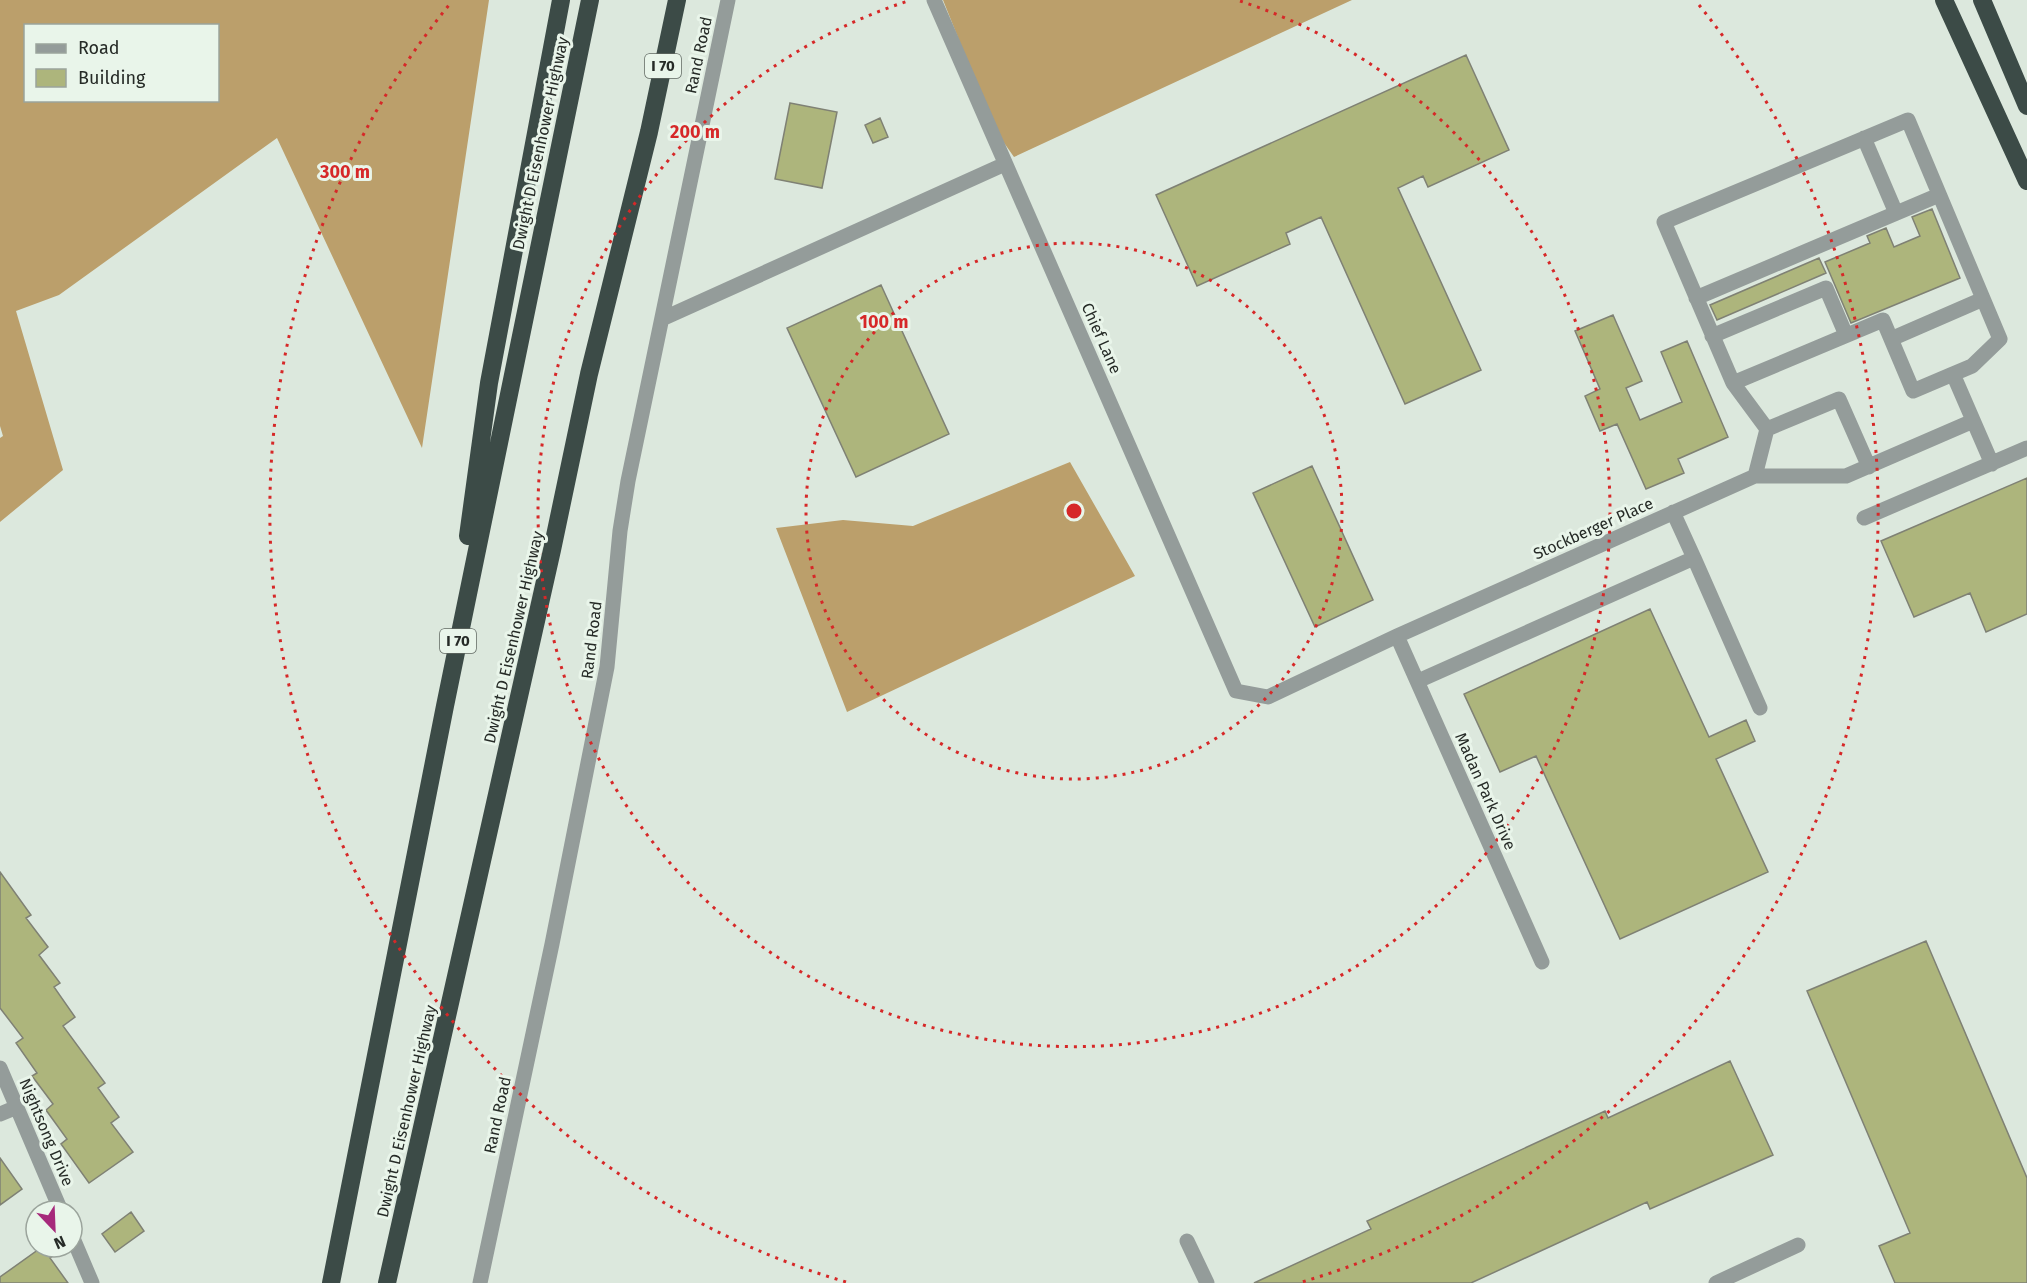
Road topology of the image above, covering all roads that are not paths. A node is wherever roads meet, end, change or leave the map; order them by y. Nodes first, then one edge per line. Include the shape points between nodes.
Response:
1 (561, 0) edge
2 (590, 0) edge
3 (677, 0) edge
4 (728, 0) edge
5 (934, 0) edge
6 (1944, 0) edge
7 (1982, 0) edge
8 (2027, 106) edge
9 (1864, 138) junction
10 (1005, 164) junction
11 (2027, 181) edge
12 (1939, 195) junction
13 (1896, 213) junction
14 (1696, 298) junction
15 (1983, 299) junction
16 (662, 319) junction
17 (1846, 335) junction
18 (1712, 336) junction
19 (1891, 339) junction
20 (1953, 374) junction
21 (1732, 383) junction
22 (1973, 422) junction
23 (1767, 429) junction
24 (2027, 448) edge
25 (1992, 464) junction
26 (1869, 466) junction
27 (1755, 476) junction
28 (1673, 512) junction
29 (1864, 518) dead end
30 (1694, 558) junction
31 (1397, 636) junction
32 (1418, 681) junction
33 (1236, 691) joint
34 (445, 706) junction
35 (1760, 708) dead end
36 (1542, 962) dead end
37 (2, 1076) edge
38 (17, 1107) junction
39 (0, 1114) edge
40 (56, 1199) edge
41 (1187, 1241) dead end
42 (1798, 1245) dead end
43 (82, 1259) edge
44 (1721, 1282) edge
45 (92, 1283) edge
46 (331, 1283) edge
47 (387, 1283) edge
48 (480, 1283) edge
49 (1206, 1283) edge

1 - 34 highway via 489,383
2 - 34 highway, Dwight D Eisenhower Highway / I 70
3 - 47 highway, Dwight D Eisenhower Highway / I 70 via 589,374
4 - 16 street, Rand Road
5 - 10 street, Chief Lane
6 - 11 highway
7 - 8 highway
9 - 12 street via 1908,120
9 - 13 street
9 - 14 street via 1664,222
10 - 16 street
10 - 33 street, Chief Lane
12 - 13 street
12 - 15 street
13 - 14 street
14 - 18 street
15 - 19 street
15 - 20 street via 2000,339 1972,366
16 - 48 street, Rand Road via 620,531 607,667
17 - 18 street via 1826,288
17 - 19 street via 1883,320
17 - 21 street
18 - 21 street
19 - 20 street via 1913,391
20 - 22 street
21 - 23 street
22 - 25 street
22 - 26 street, Stockberger Place
23 - 26 street via 1839,399
23 - 27 street
24 - 25 street
25 - 29 street
26 - 27 street, Stockberger Place via 1846,476
27 - 28 street, Stockberger Place
28 - 30 street
28 - 31 street, Stockberger Place
30 - 32 street
30 - 35 street
31 - 32 street, Madan Park Drive
31 - 33 street, Stockberger Place via 1268,697
32 - 36 street, Madan Park Drive
34 - 46 highway, Dwight D Eisenhower Highway / I 70
37 - 38 street, Nightsong Drive
38 - 39 street
38 - 40 street, Nightsong Drive
41 - 49 street
42 - 44 street
43 - 45 street

